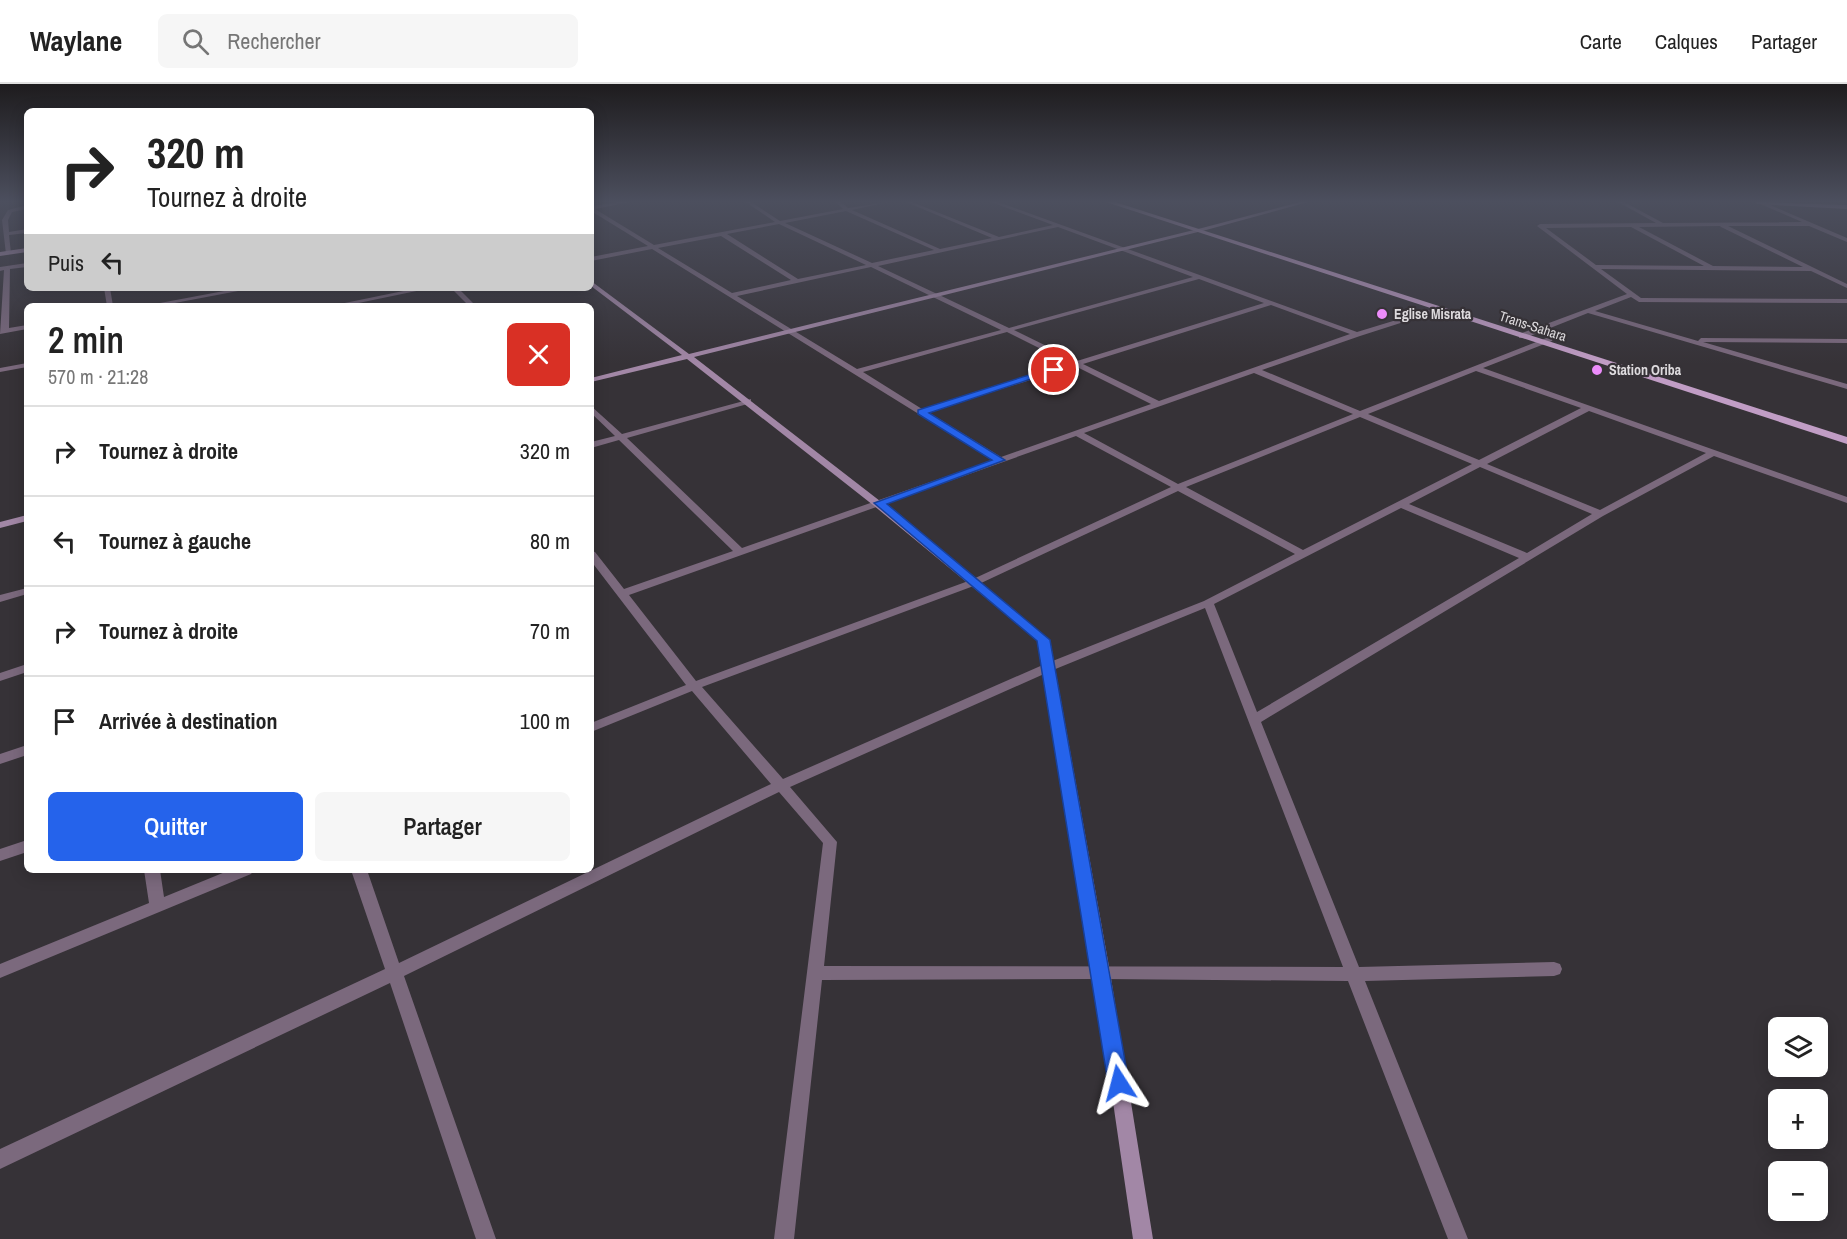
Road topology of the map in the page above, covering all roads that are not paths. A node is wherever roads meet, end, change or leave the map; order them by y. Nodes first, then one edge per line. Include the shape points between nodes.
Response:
1 (668, 256) edge
2 (757, 256) edge
3 (852, 256) edge
4 (912, 256) edge
5 (1095, 256) edge
6 (1142, 256) edge
7 (1281, 256) edge
8 (1581, 256) edge
9 (1690, 256) edge
10 (1786, 256) edge
11 (872, 265) junction
12 (24, 266) edge
13 (1596, 267) junction
14 (1713, 268) junction
15 (3, 269) edge
16 (1813, 269) junction
17 (1199, 277) junction
18 (797, 281) junction
19 (594, 286) edge
20 (1847, 286) edge
21 (234, 291) edge
22 (412, 291) edge
23 (457, 291) edge
24 (1396, 293) junction
25 (1632, 294) junction
26 (730, 295) junction
27 (937, 295) junction
28 (1847, 301) edge
29 (164, 303) edge
30 (349, 303) edge
31 (470, 303) edge
32 (1270, 303) junction
33 (1439, 309) junction
34 (1589, 311) junction
35 (24, 328) edge
36 (1008, 330) junction
37 (3, 331) edge
38 (788, 332) junction
39 (1357, 334) junction
40 (1526, 334) junction
41 (1687, 340) junction
42 (1545, 341) junction
43 (1847, 341) edge
44 (689, 356) junction
45 (1076, 363) junction
46 (24, 366) edge
47 (1476, 368) junction
48 (0, 370) edge
49 (1254, 370) junction
50 (856, 372) junction
51 (594, 379) edge
52 (1847, 387) edge
53 (748, 401) junction
54 (1158, 404) junction
55 (1588, 408) junction
56 (594, 411) edge
57 (921, 412) junction
58 (1360, 414) junction
59 (1821, 429) junction
60 (1077, 433) junction
61 (1847, 435) edge
62 (622, 436) junction
63 (1847, 441) edge
64 (594, 444) edge
65 (1713, 453) junction
66 (1000, 460) junction
67 (1480, 464) junction
68 (1178, 487) junction
69 (1847, 500) edge
70 (879, 503) junction
71 (1401, 504) junction
72 (1600, 514) junction
73 (24, 519) edge
74 (0, 525) edge
75 (740, 552) junction
76 (1303, 555) junction
77 (1527, 557) junction
78 (594, 558) edge
79 (975, 582) junction
80 (24, 592) edge
81 (622, 594) junction
82 (0, 598) edge
83 (1208, 603) junction
84 (1049, 667) junction
85 (24, 669) edge
86 (0, 676) edge
87 (694, 686) junction
88 (1254, 720) junction
89 (594, 727) edge
90 (24, 751) edge
91 (0, 759) edge
92 (781, 785) junction
93 (24, 847) edge
94 (0, 855) edge
95 (152, 873) edge
96 (239, 873) edge
97 (360, 873) edge
98 (157, 906) junction
99 (1554, 969) dead end
100 (0, 971) edge
101 (394, 972) junction
102 (1101, 972) junction
103 (815, 973) junction
104 (1354, 974) junction
105 (0, 1159) edge
106 (486, 1239) edge
107 (784, 1239) edge
108 (1143, 1239) edge
109 (1458, 1239) edge

1 - 26 street
2 - 18 street
3 - 11 street
4 - 11 street
5 - 27 street
6 - 17 street
7 - 24 main road, Trans-Sahara
8 - 13 street
9 - 14 street
10 - 16 street
11 - 18 street
11 - 27 street
12 - 15 street
13 - 14 street
13 - 25 street
14 - 16 street
15 - 37 street
16 - 20 street
17 - 32 street
17 - 36 street
18 - 26 street
19 - 44 street
21 - 29 street
22 - 30 street
23 - 31 street
24 - 33 main road, Trans-Sahara
24 - 40 main road, Trans-Sahara
25 - 28 street via 1639,300
25 - 34 street
26 - 38 street
27 - 36 street
27 - 38 street
32 - 39 street
32 - 45 street
33 - 39 street
33 - 40 main road, Trans-Sahara
34 - 40 street
34 - 41 street
35 - 37 street
36 - 45 street
36 - 50 street
38 - 44 street
38 - 50 street
39 - 49 street
40 - 42 main road, Trans-Sahara
41 - 43 street
41 - 52 street
42 - 47 street
42 - 59 main road, Trans-Sahara
44 - 51 street
44 - 53 street
45 - 54 street
45 - 57 street
46 - 48 street
47 - 55 street
47 - 58 street
49 - 54 street
49 - 58 street
50 - 57 street
53 - 62 street
53 - 70 street
54 - 60 street
55 - 65 street
55 - 67 street
56 - 62 street
57 - 66 street
58 - 67 street
58 - 68 street
59 - 61 main road, Trans-Sahara
59 - 63 main road, Trans-Sahara
60 - 66 street
60 - 68 street
62 - 64 street
62 - 75 street
65 - 69 street
65 - 72 street
66 - 70 street
67 - 71 street
67 - 72 street
68 - 76 street
68 - 79 street
70 - 75 street
70 - 79 street
71 - 76 street
71 - 77 street
72 - 77 street
73 - 74 street
75 - 81 street
76 - 83 street
77 - 88 street
78 - 81 street
79 - 84 street via 1044,640
79 - 87 street
80 - 82 street
81 - 87 street
83 - 84 street
83 - 88 street
84 - 92 street
84 - 102 street
85 - 86 street
87 - 89 street
87 - 92 street
88 - 104 street
90 - 91 street
92 - 101 street
92 - 103 street via 830,843
93 - 94 street
95 - 98 street
96 - 98 street
97 - 101 street
98 - 100 street
99 - 104 street
101 - 105 street
101 - 106 street
102 - 103 street
102 - 104 street
102 - 108 street
103 - 107 street
104 - 109 street

